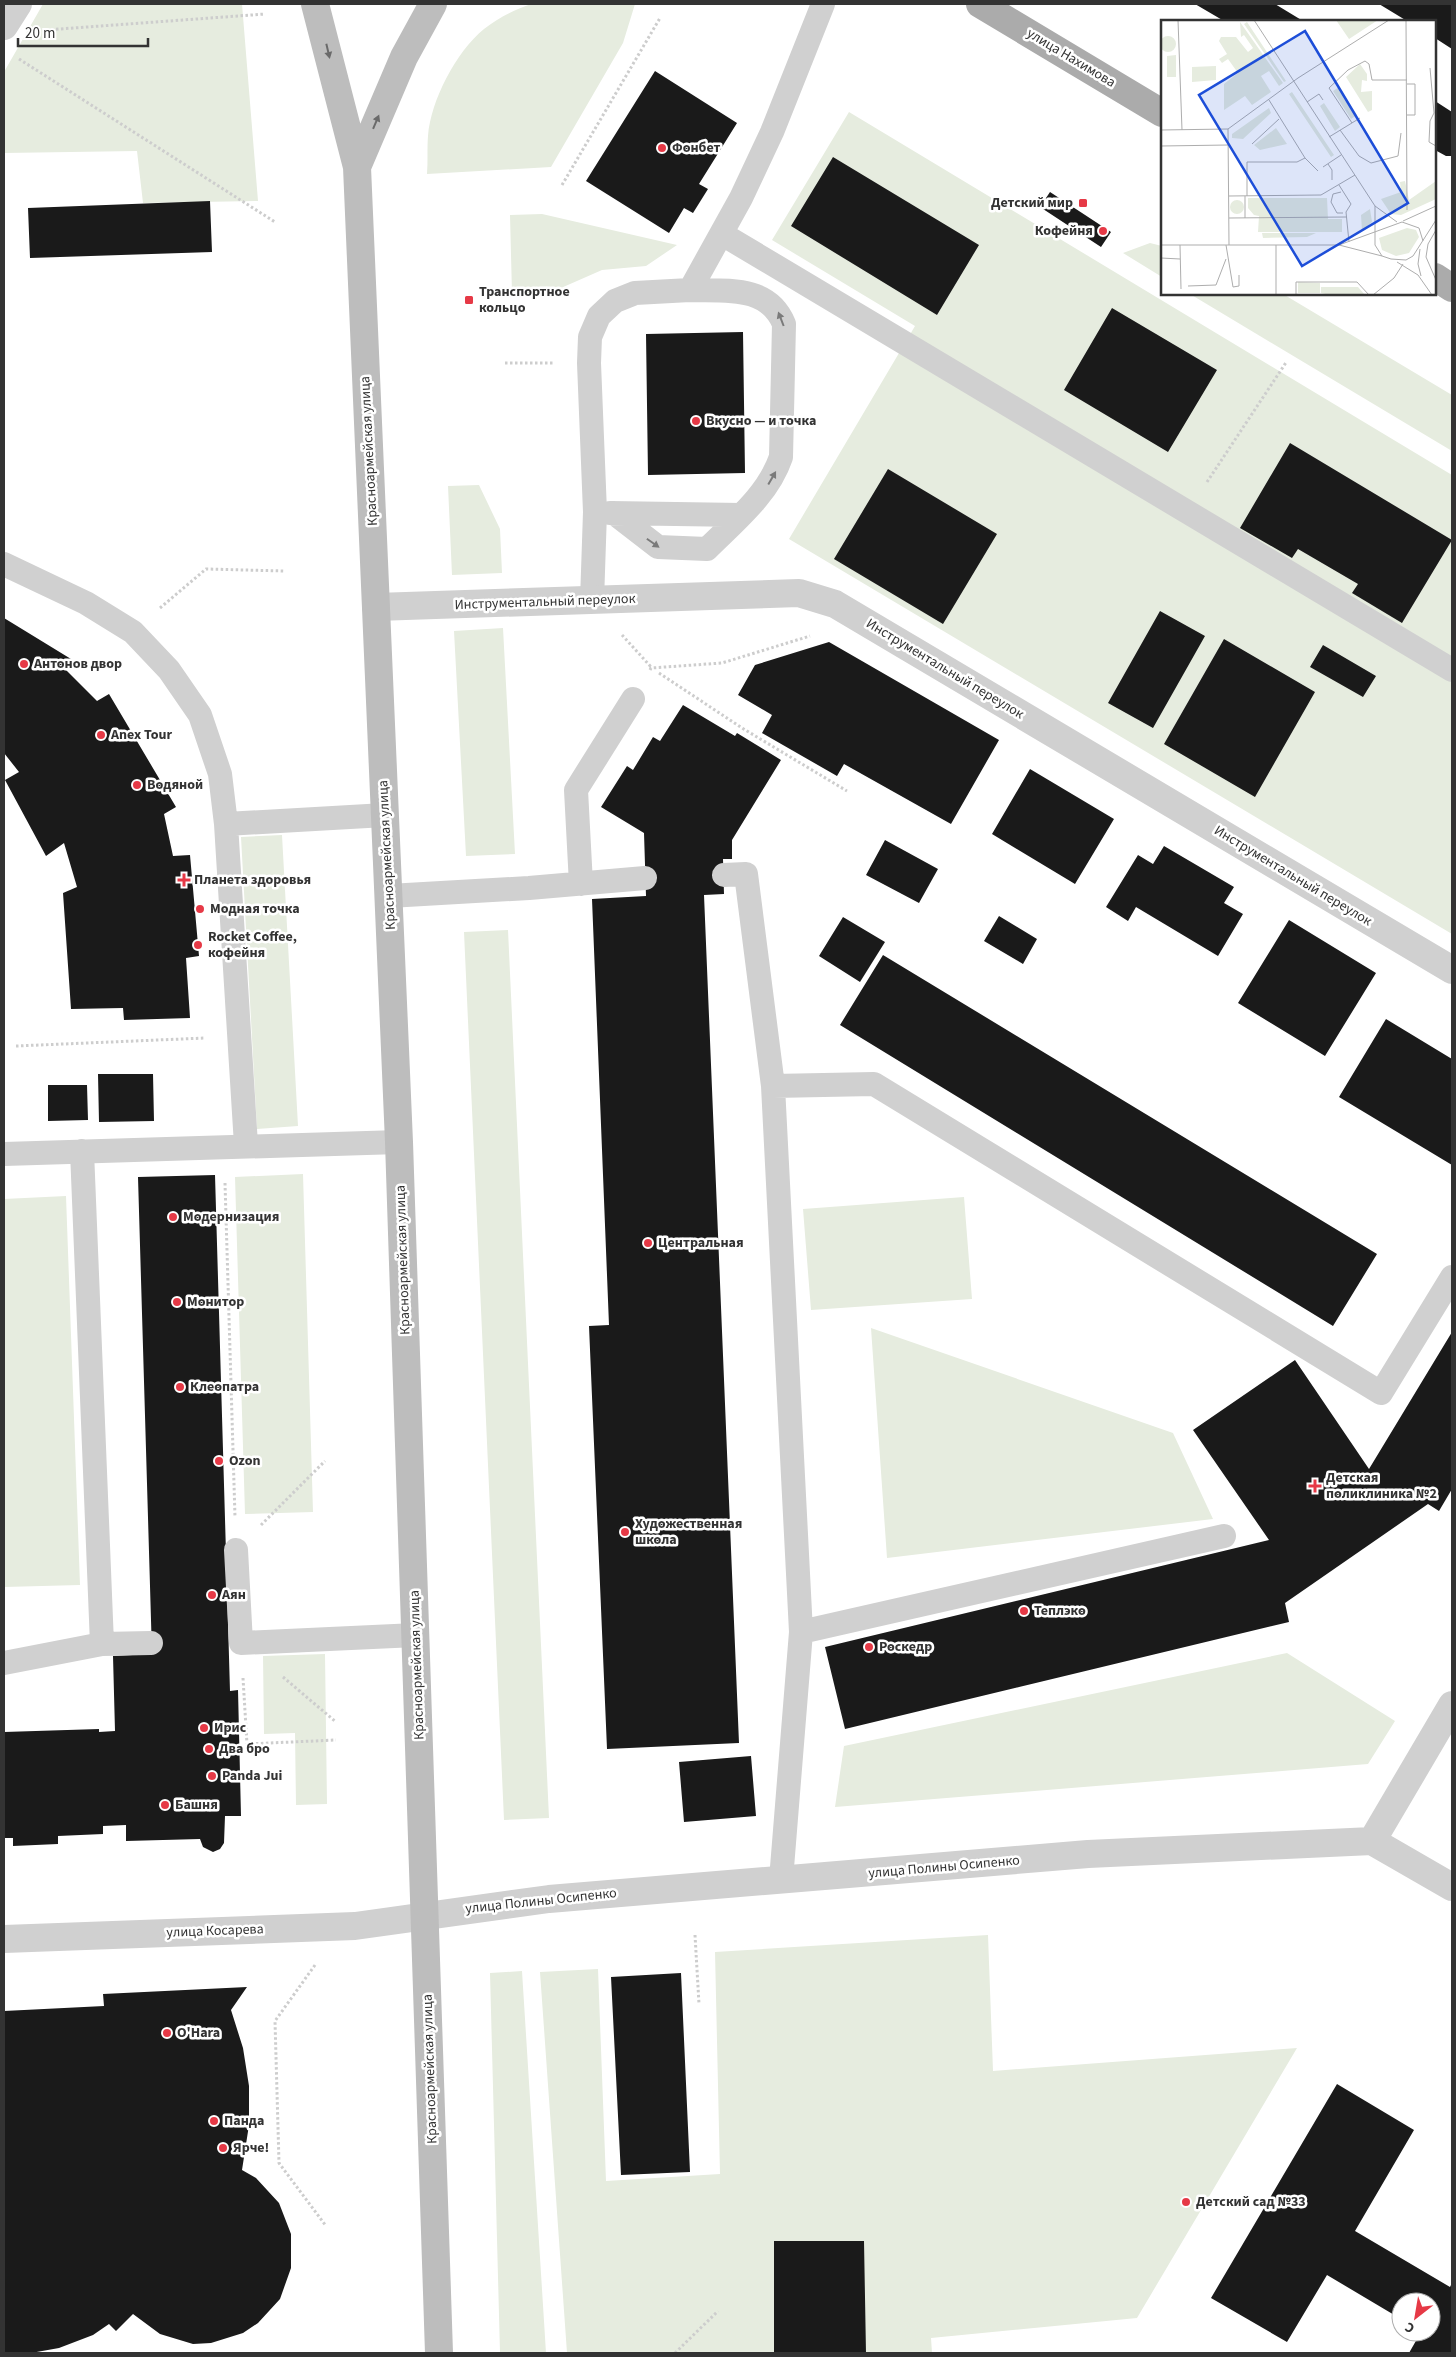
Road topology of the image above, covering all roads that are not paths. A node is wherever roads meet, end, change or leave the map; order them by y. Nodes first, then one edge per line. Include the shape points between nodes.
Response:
1 (18, 4) edge
2 (316, 4) edge
3 (434, 4) edge
4 (823, 4) edge
5 (980, 4) edge
6 (4, 26) edge
7 (1161, 112) edge
8 (357, 167) junction
9 (722, 234) junction
10 (1436, 278) edge
11 (1452, 288) edge
12 (690, 290) junction
13 (604, 513) junction
14 (741, 515) junction
15 (4, 564) edge
16 (592, 601) junction
17 (376, 607) junction
18 (1452, 670) edge
19 (633, 699) road end
20 (385, 815) junction
21 (226, 824) junction
22 (724, 874) dead end
23 (645, 878) dead end
24 (581, 884) junction
25 (389, 896) junction
26 (1452, 970) edge
27 (773, 1086) junction
28 (400, 1142) junction
29 (235, 1146) junction
30 (82, 1151) junction
31 (4, 1154) edge
32 (1452, 1277) edge
33 (1224, 1536) dead end
34 (236, 1550) road end
35 (801, 1632) junction
36 (416, 1635) junction
37 (151, 1643) dead end
38 (102, 1644) junction
39 (4, 1663) edge
40 (1452, 1706) edge
41 (1372, 1841) junction
42 (781, 1880) junction
43 (1452, 1887) edge
44 (425, 1915) junction
45 (4, 1938) edge
46 (439, 2353) edge

1 - 6 street
2 -> 8 main road, Красноармейская улица
8 -> 3 main road, Красноармейская улица via 404,57
4 - 9 lane via 772,132
5 - 7 main road, улица Нахимова
8 - 17 main road, Красноармейская улица
9 - 12 lane
9 - 18 lane
10 - 11 main road
12 - 13 lane via 636,293 615,301 599,316 590,337 589,363
14 -> 12 lane via 764,492 781,457 784,324 779,311 763,298 743,292
13 - 14 lane
13 -> 14 lane via 658,547 707,549
13 - 16 lane
15 - 21 lane via 86,603 133,632 169,670 200,715 220,774
16 - 17 street, Инструментальный переулок
16 - 26 street, Инструментальный переулок via 799,593 835,604
17 - 20 main road, Красноармейская улица
19 - 24 lane via 576,790
20 - 21 lane
20 - 25 main road, Красноармейская улица
21 - 29 lane via 239,1036
22 - 27 lane via 746,874
23 - 24 lane
24 - 25 lane
25 - 28 main road, Красноармейская улица
27 - 32 lane via 874,1084 1381,1392
27 - 35 lane
28 - 29 lane
28 - 36 main road, Красноармейская улица
29 - 30 lane
30 - 31 lane
30 - 38 lane
33 - 35 lane
34 - 36 lane via 241,1643
35 - 42 lane
36 - 44 main road, Красноармейская улица
37 - 38 lane
38 - 39 lane
40 - 41 street
41 - 42 street, улица Полины Осипенко via 1088,1854
41 - 43 street
42 - 44 street, улица Полины Осипенко via 549,1899
44 - 45 street, улица Косарева via 355,1926
44 - 46 main road, Красноармейская улица

